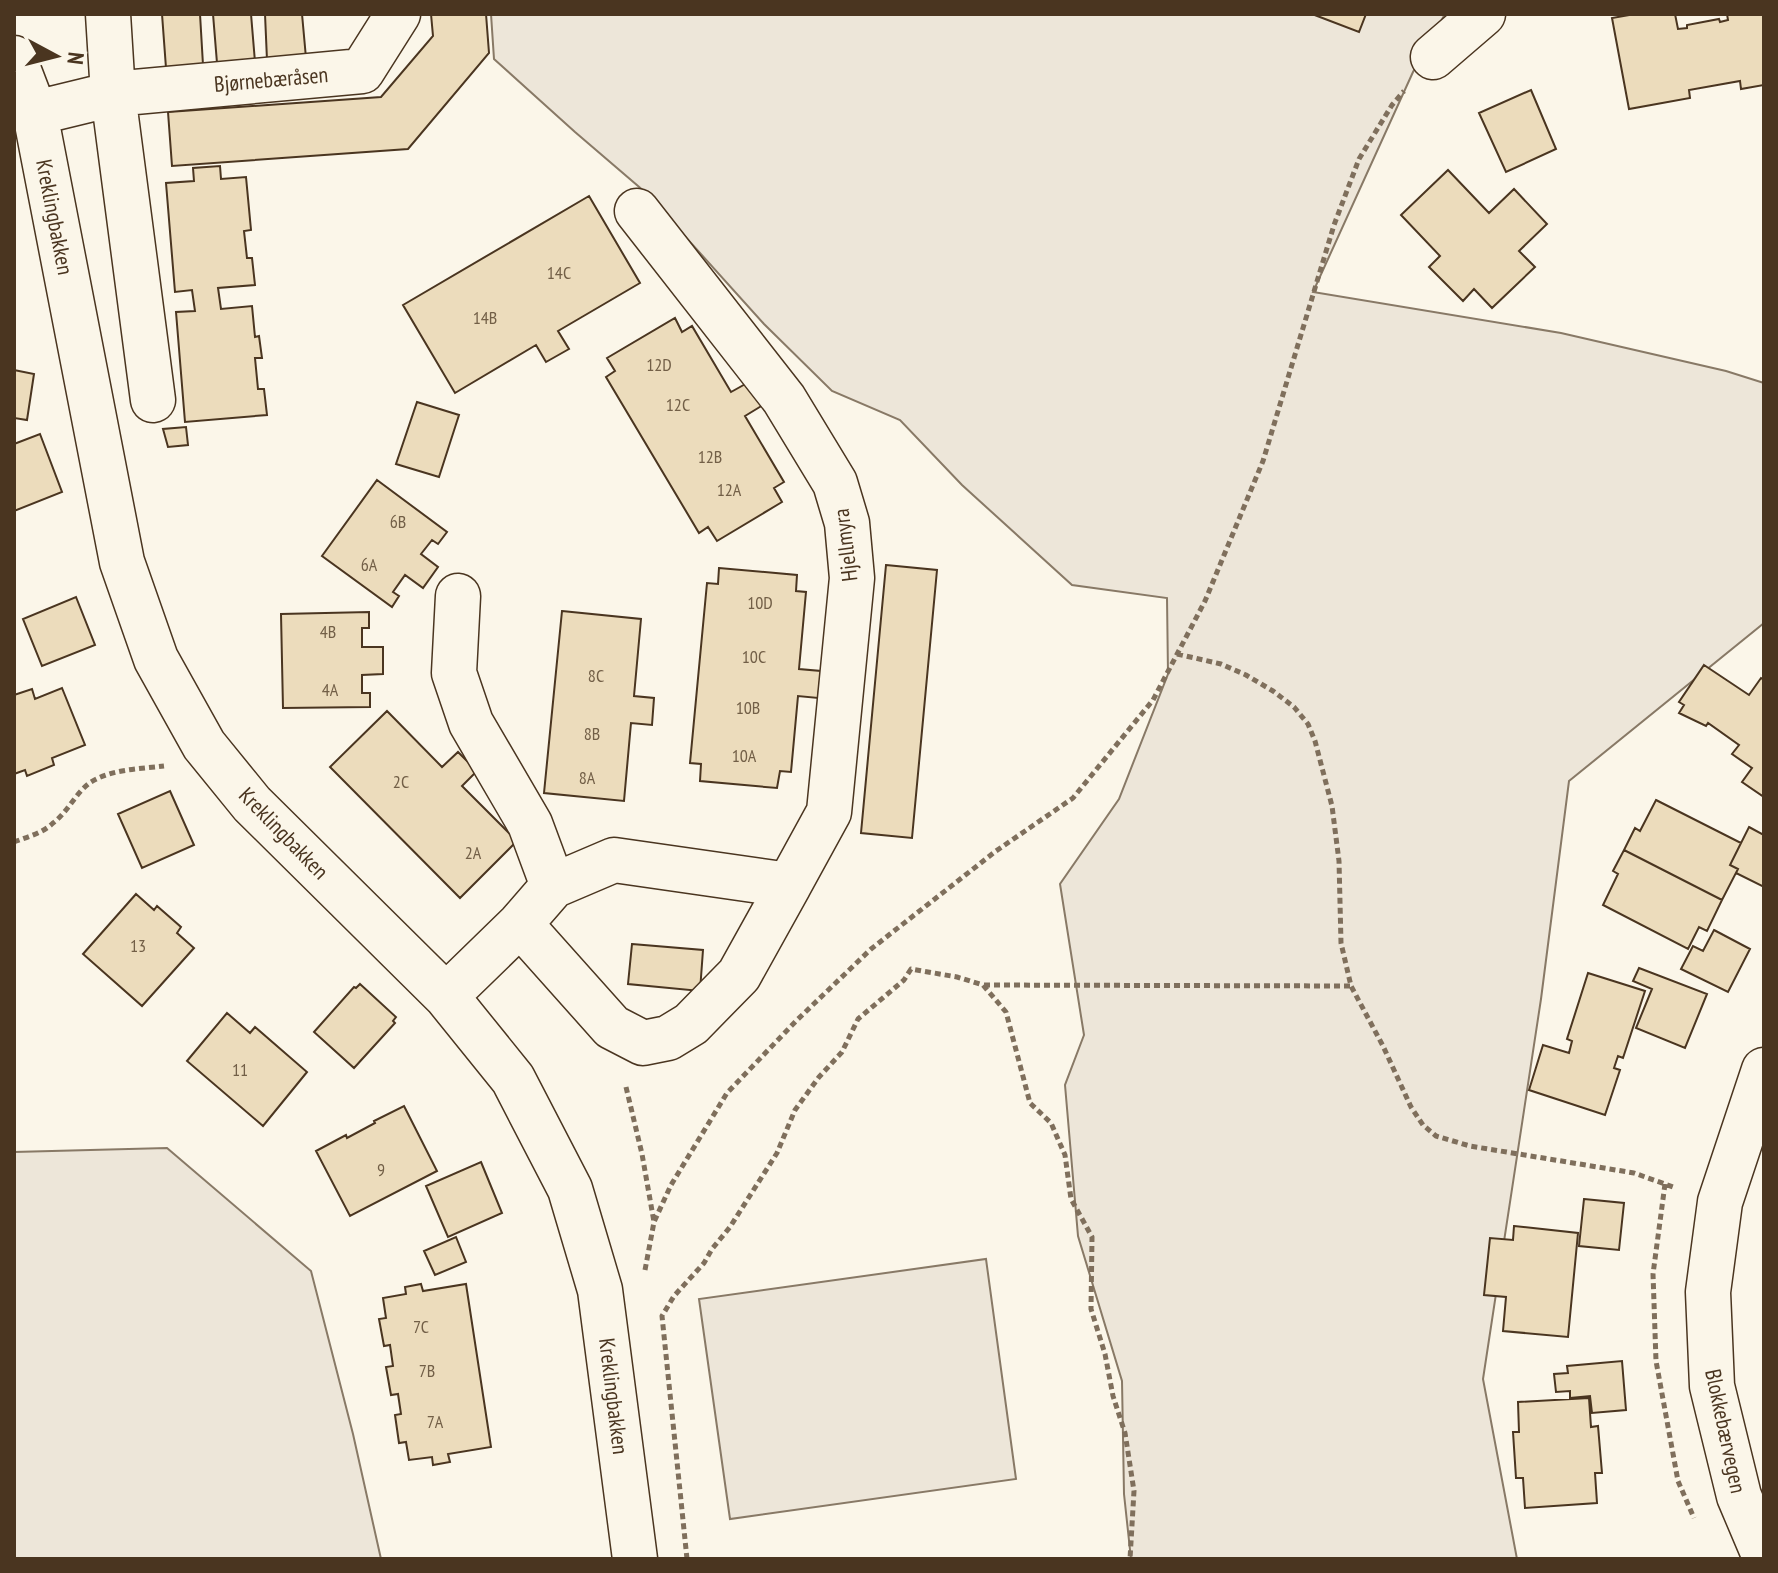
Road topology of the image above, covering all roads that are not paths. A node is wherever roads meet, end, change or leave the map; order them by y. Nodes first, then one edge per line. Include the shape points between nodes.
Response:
1 (108, 14) edge
2 (398, 14) edge
3 (1483, 14) edge
4 (1433, 57) road end
5 (14, 58) edge
6 (113, 94) junction
7 (35, 113) junction
8 (637, 211) dead end
9 (153, 400) dead end
10 (458, 596) dead end
11 (789, 885) junction
12 (553, 886) junction
13 (520, 924) junction
14 (446, 996) junction
15 (1764, 1070) edge
16 (1764, 1555) edge
17 (635, 1559) edge

1 - 6 street
2 - 6 street, Bjørnebæråsen via 362,71
3 - 4 street
5 - 7 street, Kreklingbakken
6 - 7 street, Bjørnebæråsen
6 - 9 street
7 - 14 street, Kreklingbakken via 122,562 156,659 204,745 252,804
8 - 11 street, Hjellmyra via 784,399 835,483 847,523 852,578 829,812
10 - 12 street via 454,673 471,723 530,824
11 - 12 street via 614,860
11 - 13 street, Hjellmyra via 739,975 691,1024 668,1038 643,1043 612,1027
12 - 13 street
13 - 14 street
14 - 17 street, Kreklingbakken via 513,1079 570,1189 600,1290
15 - 16 street, Blokkebærvegen via 1720,1202 1708,1292 1712,1386 1739,1496

